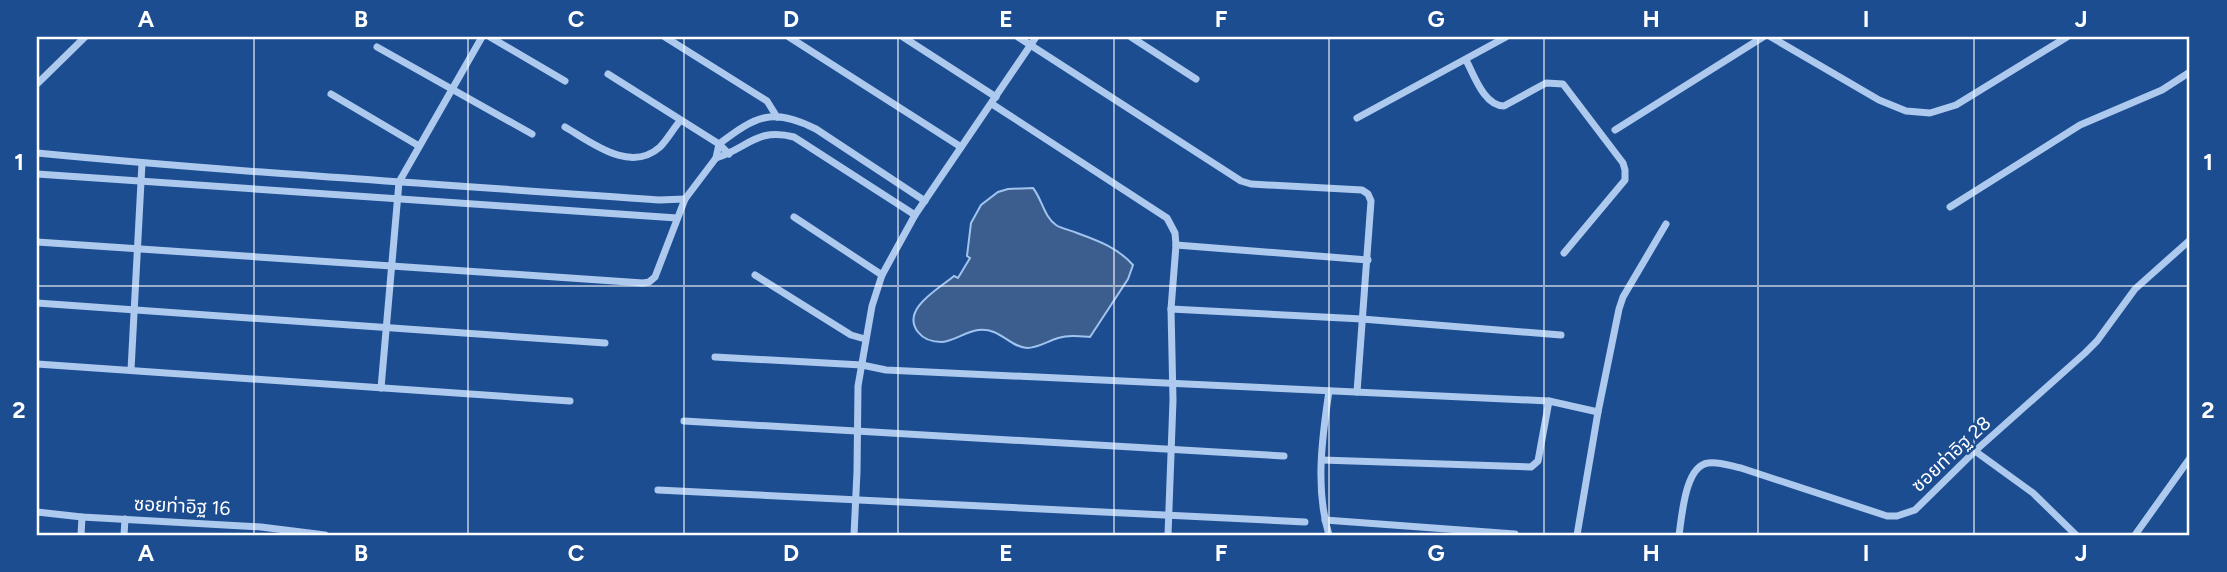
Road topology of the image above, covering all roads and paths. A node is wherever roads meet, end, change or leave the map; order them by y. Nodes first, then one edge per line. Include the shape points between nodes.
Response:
1 (85, 37) edge
2 (482, 37) edge
3 (490, 37) edge
4 (665, 37) edge
5 (789, 37) edge
6 (903, 37) edge
7 (1018, 37) edge
8 (1036, 37) edge
9 (1131, 37) edge
10 (1506, 37) edge
11 (1763, 37) edge
12 (1771, 37) edge
13 (1790, 37) edge
14 (2067, 37) edge
15 (1782, 43) junction
16 (1031, 45) junction
17 (377, 47) dead end
18 (1466, 60) junction
19 (2190, 72) edge
20 (608, 74) dead end
21 (1196, 79) dead end
22 (565, 81) dead end
23 (37, 84) edge
24 (452, 89) junction
25 (331, 94) dead end
26 (994, 101) junction
27 (777, 117) junction
28 (1357, 118) dead end
29 (680, 121) junction
30 (565, 127) dead end
31 (1615, 130) dead end
32 (532, 134) dead end
33 (719, 144) junction
34 (419, 146) junction
35 (961, 147) junction
36 (37, 153) edge
37 (729, 154) junction
38 (716, 158) junction
39 (142, 163) junction
40 (37, 174) edge
41 (142, 181) junction
42 (398, 182) junction
43 (575, 194) junction
44 (396, 198) junction
45 (685, 199) junction
46 (925, 201) junction
47 (1950, 207) dead end
48 (575, 211) junction
49 (915, 215) junction
50 (794, 217) dead end
51 (677, 218) junction
52 (1666, 223) dead end
53 (2190, 240) edge
54 (37, 242) edge
55 (1176, 245) junction
56 (137, 249) junction
57 (1564, 253) dead end
58 (1368, 260) junction
59 (390, 267) junction
60 (755, 275) dead end
61 (882, 275) junction
62 (37, 303) edge
63 (1171, 309) junction
64 (134, 310) junction
65 (1362, 319) junction
66 (386, 328) junction
67 (1561, 335) dead end
68 (865, 339) junction
69 (605, 343) dead end
70 (715, 357) dead end
71 (37, 364) edge
72 (862, 365) junction
73 (131, 370) junction
74 (1173, 384) junction
75 (381, 388) junction
76 (1329, 391) junction
77 (1357, 392) junction
78 (570, 401) dead end
79 (1549, 401) junction
80 (1598, 412) junction
81 (684, 421) dead end
82 (858, 432) junction
83 (1172, 449) junction
84 (1975, 451) junction
85 (1284, 456) dead end
86 (2190, 458) edge
87 (1321, 460) junction
88 (658, 490) dead end
89 (855, 500) junction
90 (37, 512) edge
91 (1168, 516) junction
92 (82, 517) junction
93 (125, 519) junction
94 (1325, 520) junction
95 (1305, 522) dead end
96 (1515, 534) edge
97 (81, 535) edge
98 (124, 535) edge
99 (326, 535) edge
100 (854, 535) edge
101 (1168, 535) edge
102 (1329, 535) edge
103 (1577, 535) edge
104 (1679, 535) edge
105 (2076, 535) edge
106 (2135, 535) edge

1 - 23 street
2 - 24 street
3 - 22 street
4 - 27 street via 767,101
5 - 35 street
6 - 26 street
7 - 16 street
8 - 16 street
9 - 21 street
10 - 18 street
11 - 31 street
12 - 15 street
13 - 15 street
14 - 15 street via 1955,105 1930,113 1906,111 1879,100
16 - 26 street
16 - 58 street via 1241,181 1362,190 1371,201
17 - 24 street
18 - 28 street
18 - 57 street via 1488,99 1497,106 1546,83 1563,84 1623,163 1625,180
19 - 47 street via 2162,90 2080,125
20 - 29 street
24 - 32 street
24 - 34 street
25 - 34 street
26 - 35 street
26 - 55 street via 1167,218
27 - 33 street via 747,122
27 - 46 street via 816,129
29 - 30 street via 659,148 629,157 616,156
29 - 33 street
33 - 37 street
33 - 38 street
34 - 42 street
35 - 46 street
36 - 39 street
37 - 38 street
37 - 49 street via 767,134 794,137
38 - 45 street
39 - 41 street
39 - 42 street
40 - 41 street
41 - 44 street
41 - 56 street
42 - 43 street
42 - 44 street
43 - 45 street
43 - 48 street
44 - 48 street
44 - 59 street
45 - 51 street
46 - 49 street
48 - 51 street
49 - 61 street
50 - 61 street
51 - 59 street via 649,282
52 - 80 street via 1623,298
53 - 84 street, ซอยท่าอิฐ 28 via 2135,289 2085,353
54 - 56 street
55 - 58 street
55 - 63 street
56 - 59 street
56 - 64 street
58 - 65 street
59 - 66 street
60 - 68 street via 851,335
61 - 68 street
62 - 64 street
63 - 65 street
63 - 74 street
64 - 66 street
64 - 73 street
65 - 67 street
65 - 77 street
66 - 69 street
66 - 75 street
68 - 72 street
70 - 72 street
71 - 73 street
72 - 74 street via 886,370
72 - 82 street
73 - 75 street
74 - 76 street
74 - 83 street
75 - 78 street
76 - 77 street
76 - 87 street
77 - 79 street
79 - 80 street
79 - 87 street via 1538,461 1531,467
80 - 103 street
81 - 82 street
82 - 83 street
82 - 89 street
83 - 85 street
83 - 91 street
84 - 104 street, ซอยท่าอิฐ 28 via 1915,510 1897,516 1741,468 1706,463 1691,476
84 - 105 street via 2033,493
86 - 106 street
87 - 94 street
88 - 89 street
89 - 91 street
89 - 100 street
90 - 92 street, ซอยท่าอิฐ 16
91 - 95 street
91 - 101 street
92 - 93 street, ซอยท่าอิฐ 16
92 - 97 street
93 - 98 street
93 - 99 street, ซอยท่าอิฐ 16
94 - 96 street
94 - 102 street

